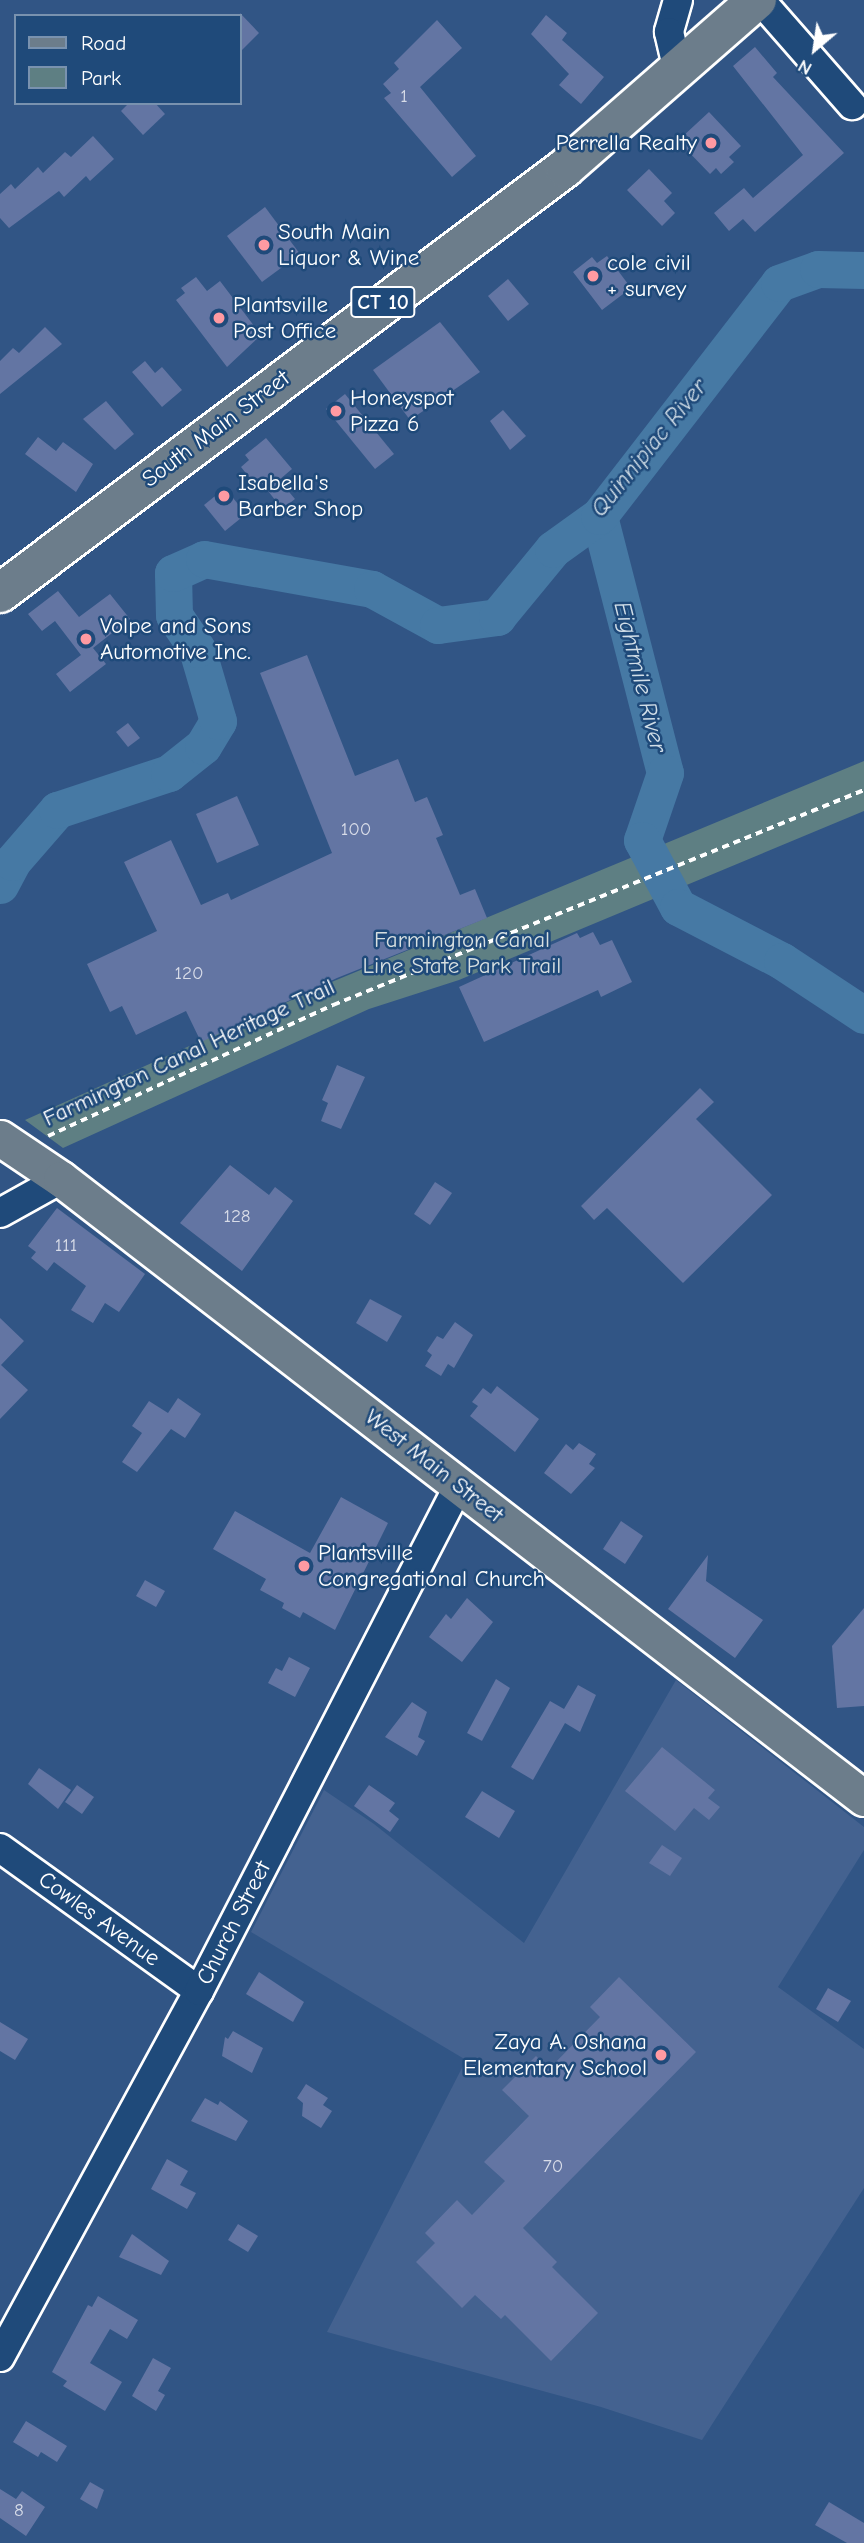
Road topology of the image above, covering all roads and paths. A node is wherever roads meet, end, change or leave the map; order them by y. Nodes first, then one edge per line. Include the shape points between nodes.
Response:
1 (678, 0) edge
2 (758, 0) edge
3 (678, 71) junction
4 (852, 105) dead end
5 (0, 593) edge
6 (864, 790) edge
7 (11, 1145) edge
8 (61, 1179) junction
9 (0, 1213) edge
10 (459, 1485) junction
11 (864, 1798) edge
12 (0, 1848) edge
13 (199, 1991) junction
14 (0, 2357) edge

1 - 3 street via 669,32
2 - 3 highway, South Main Street / CT 10
2 - 4 street
3 - 5 highway, South Main Street / CT 10 via 565,168
6 - 7 path, Farmington Canal Heritage Trail via 219,1054 67,1125
7 - 8 main road, West Main Street
8 - 9 street
8 - 10 main road, West Main Street
10 - 11 main road, West Main Street
10 - 13 street, Church Street
12 - 13 street, Cowles Avenue
13 - 14 street, Church Street

